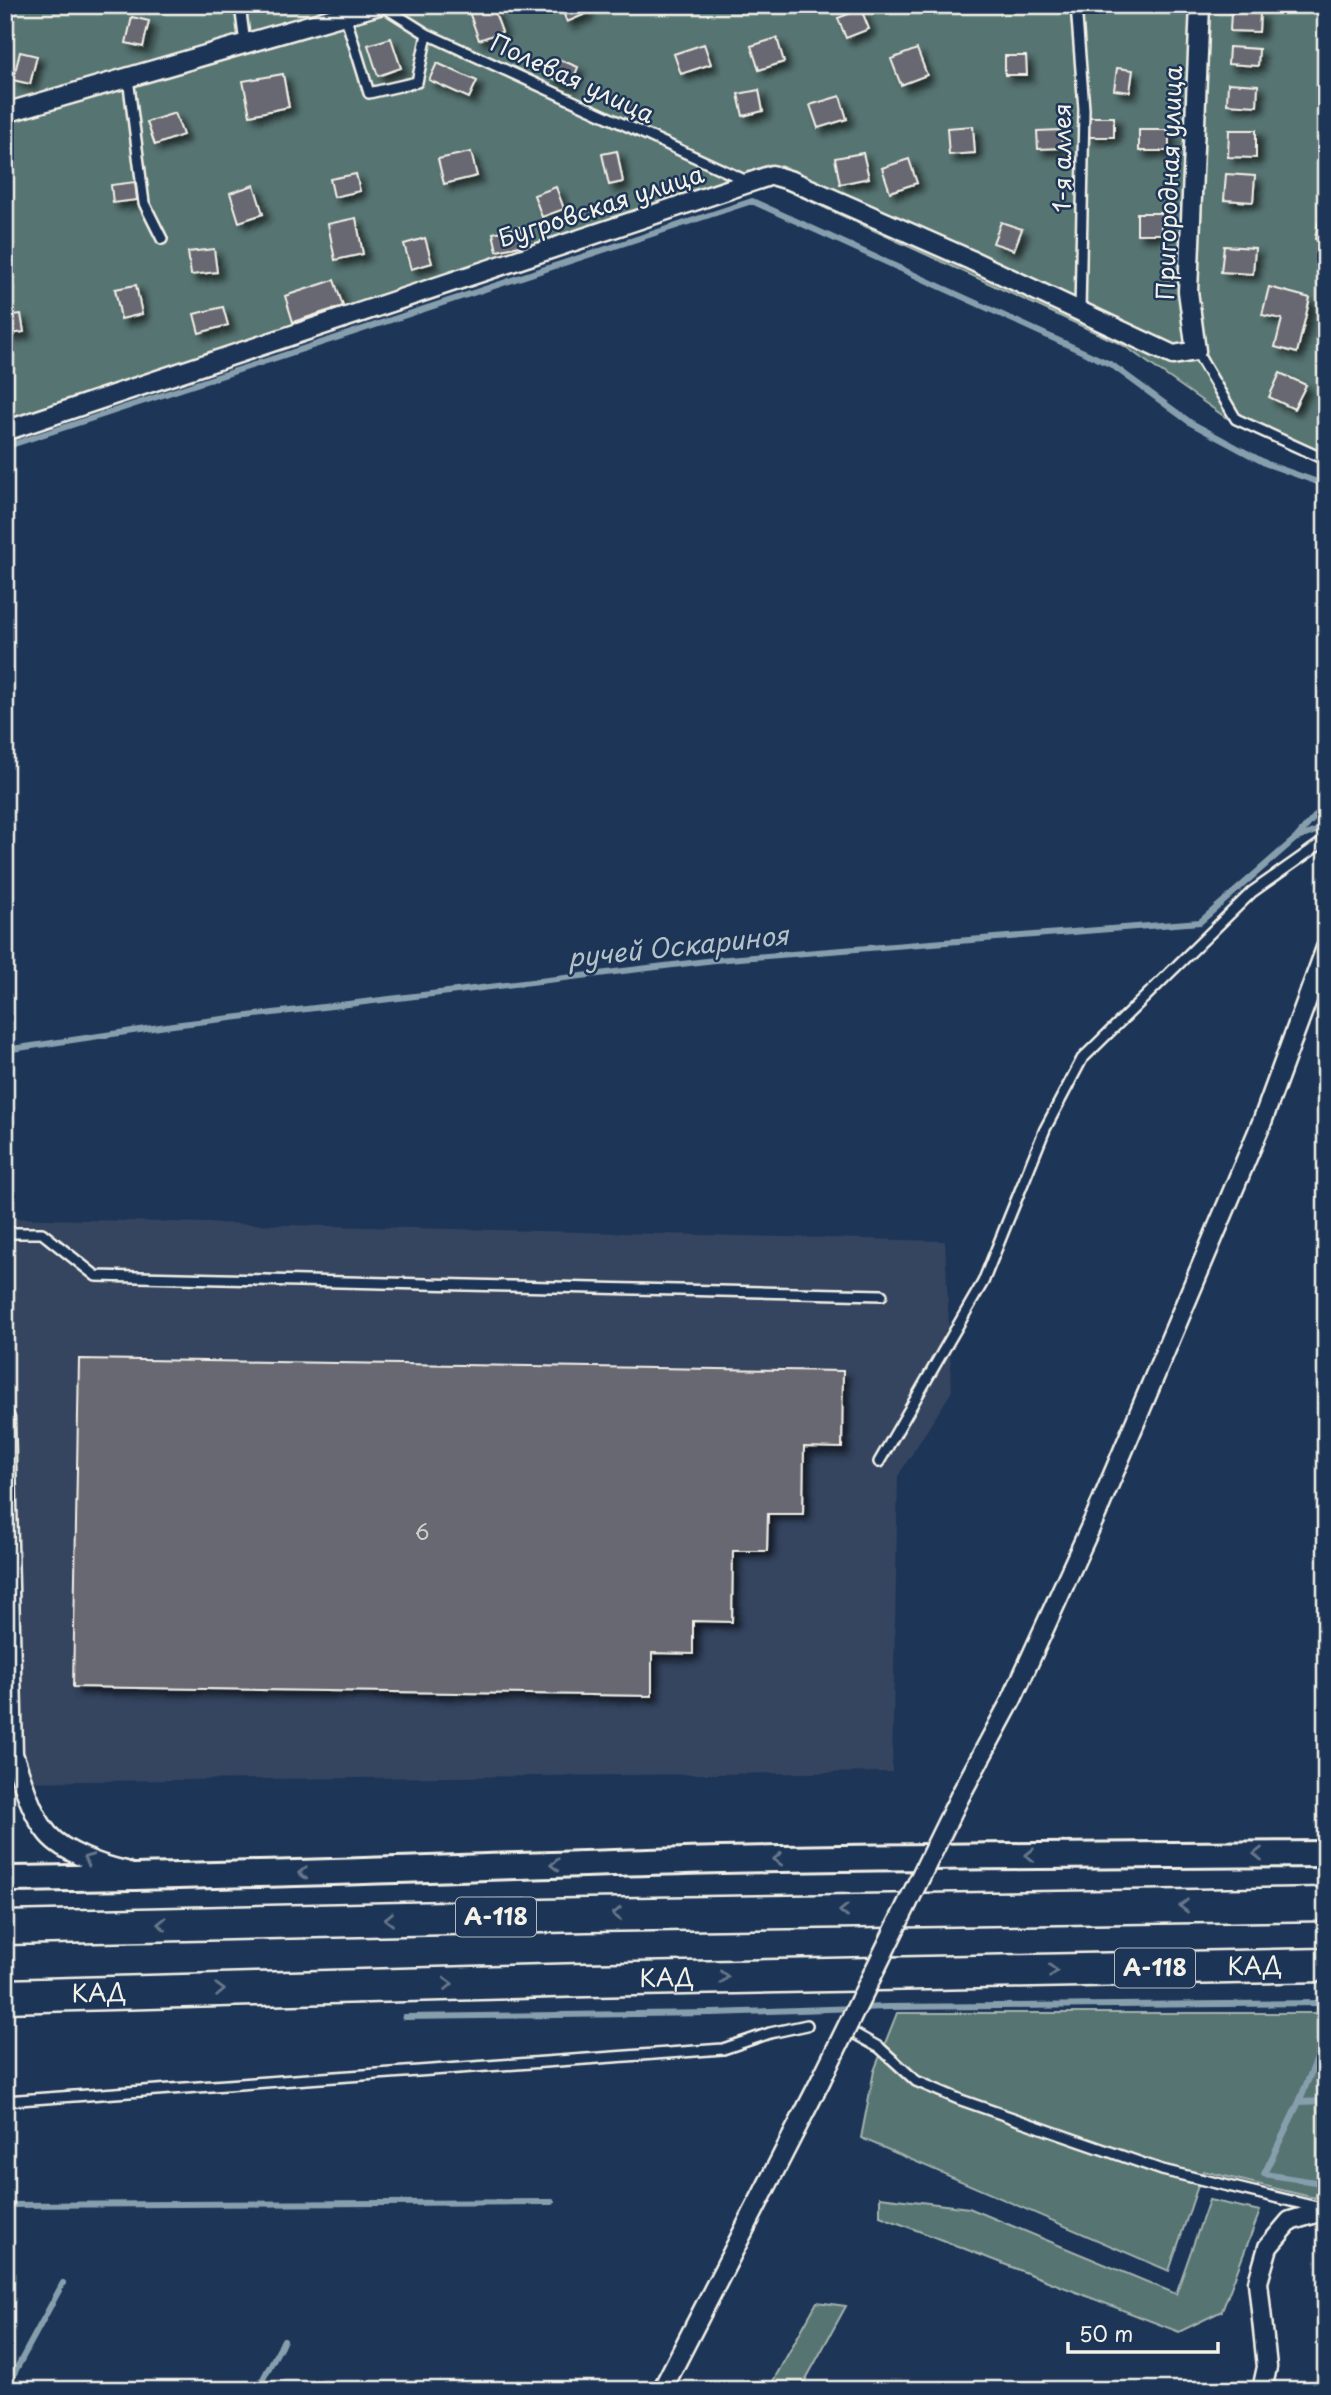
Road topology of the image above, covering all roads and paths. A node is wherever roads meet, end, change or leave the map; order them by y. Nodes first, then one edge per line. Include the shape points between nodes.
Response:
1 (240, 5) edge
2 (380, 5) edge
3 (1076, 5) edge
4 (1200, 5) edge
5 (345, 15) junction
6 (427, 34) junction
7 (245, 44) junction
8 (128, 78) junction
9 (5, 113) edge
10 (751, 183) junction
11 (162, 239) dead end
12 (1080, 312) junction
13 (1196, 351) junction
14 (5, 431) edge
15 (1326, 460) edge
16 (1326, 842) edge
17 (1326, 948) edge
18 (5, 1233) edge
19 (882, 1295) dead end
20 (5, 1419) edge
21 (879, 1462) dead end
22 (13, 1754) junction
23 (5, 1781) edge
24 (1326, 1854) edge
25 (153, 1877) junction
26 (5, 1879) edge
27 (1326, 1904) edge
28 (5, 1928) edge
29 (1326, 1965) edge
30 (5, 1996) edge
31 (807, 2025) dead end
32 (855, 2034) dead end
33 (5, 2101) edge
34 (1326, 2210) edge
35 (662, 2390) edge
36 (1262, 2390) edge

1 - 7 lane
2 - 5 street
2 - 6 lane, Полевая улица
3 - 12 lane, 1-я аллея via 1084,109
4 - 13 street, Пригородная улица via 1188,291
5 - 6 lane via 369,93 417,82
5 - 7 street
6 - 10 lane, Полевая улица
7 - 8 street
8 - 9 street
8 - 11 lane via 144,203
10 - 12 street, Бугровская улица via 772,175 792,181
10 - 14 street, Бугровская улица
12 - 13 street, Бугровская улица via 1173,355
13 - 15 lane, Пригородная улица via 1236,418
16 - 21 lane via 1252,892 1082,1059 1045,1129 983,1282
17 - 35 street, bridge via 1262,1122 1096,1515 1012,1699
18 - 19 lane via 42,1233 96,1276
20 - 22 street
22 - 23 street
25 -> 22 street via 78,1856 48,1835
24 -> 25 street via 721,1860
25 - 26 street
27 -> 28 highway, А-118
30 -> 29 highway, КАД / А-118
31 - 33 lane via 723,2049
32 - 34 lane via 880,2048 916,2081 961,2100 1162,2169
34 - 36 street via 1290,2221 1268,2247 1258,2282 1267,2367

